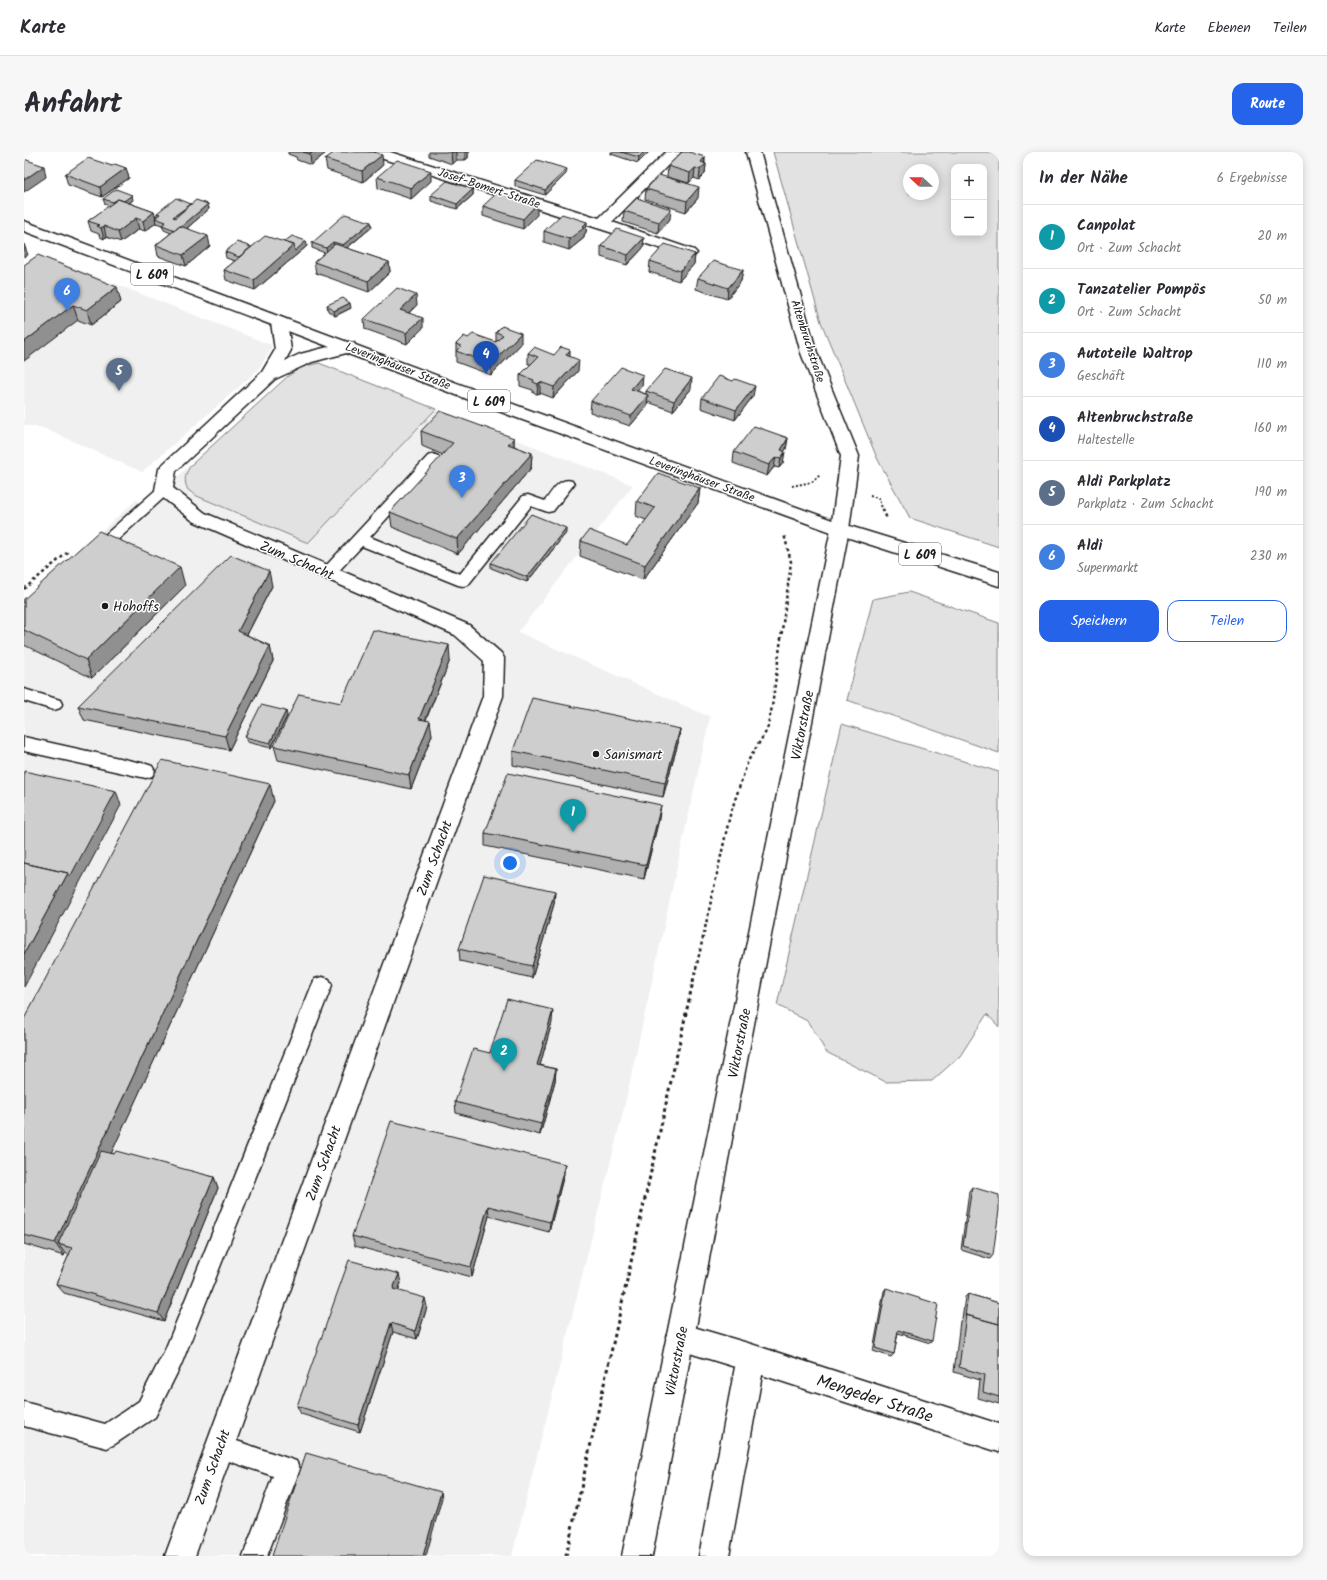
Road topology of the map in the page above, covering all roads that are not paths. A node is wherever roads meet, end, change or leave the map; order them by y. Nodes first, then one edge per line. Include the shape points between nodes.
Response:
1 (376, 152) edge
2 (674, 152) edge
3 (753, 152) edge
4 (602, 224) junction
5 (24, 226) edge
6 (689, 252) edge
7 (280, 322) junction
8 (348, 347) junction
9 (269, 375) junction
10 (433, 459) edge
11 (566, 484) dead end
12 (164, 490) junction
13 (840, 529) junction
14 (359, 539) junction
15 (82, 564) edge
16 (328, 573) junction
17 (999, 580) edge
18 (24, 695) edge
19 (54, 704) dead end
20 (24, 744) edge
21 (146, 771) dead end
22 (322, 985) dead end
23 (680, 1336) junction
24 (751, 1358) junction
25 (24, 1414) edge
26 (999, 1438) edge
27 (219, 1447) junction
28 (180, 1556) edge
29 (255, 1556) edge
30 (637, 1556) edge
31 (714, 1556) edge

1 - 4 street, Josef-Bomert-Straße
2 - 4 street
3 - 13 street, Altenbruchstraße via 809,353 850,456
4 - 6 street, Josef-Bomert-Straße
5 - 7 street, Leveringhäuser Straße / L 609
7 - 8 street, Leveringhäuser Straße / L 609
7 - 9 street via 283,350
8 - 9 street via 306,358
8 - 13 street, Leveringhäuser Straße / L 609 via 515,411
9 - 12 street via 168,469
10 - 14 lane
11 - 14 lane via 548,507 528,500 463,581
12 - 15 lane
12 - 16 street, Zum Schacht via 199,517
13 - 17 street, L 609
13 - 23 street, Viktorstraße
14 - 16 lane
16 - 27 street, Zum Schacht via 462,630 494,658 493,696
18 - 19 lane
20 - 21 lane
22 - 25 lane via 173,1357 147,1409 107,1436
23 - 24 street, Mengeder Straße
23 - 30 street, Viktorstraße
24 - 26 street, Mengeder Straße
24 - 31 street
27 - 28 street, Zum Schacht
27 - 29 lane via 288,1469

